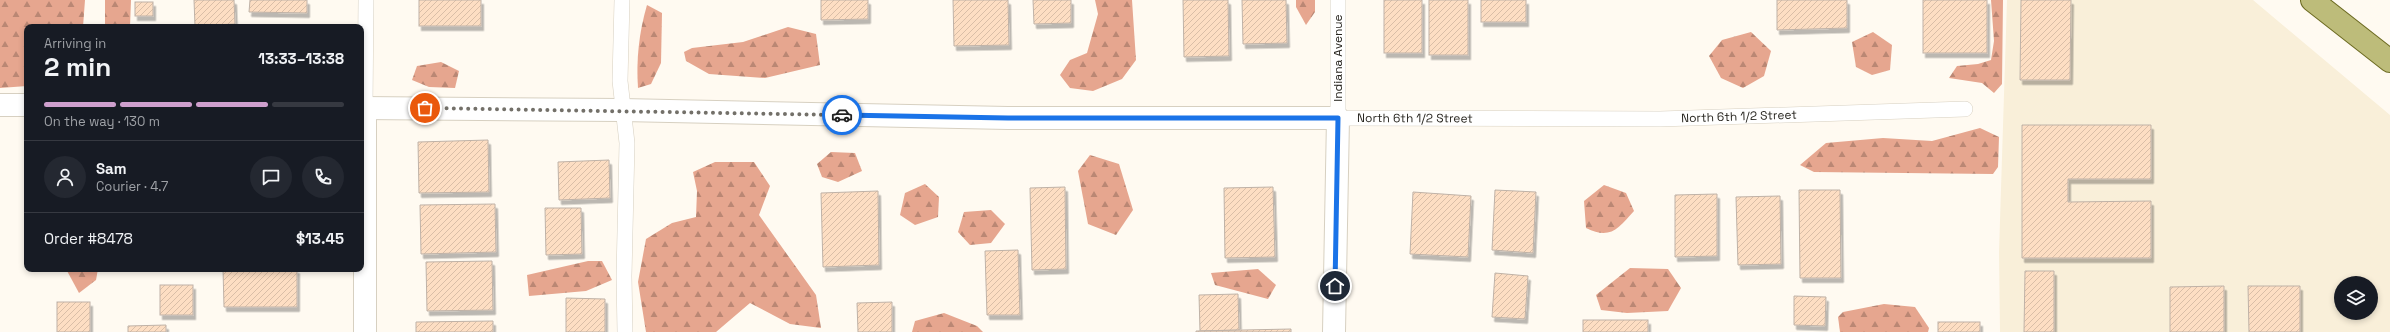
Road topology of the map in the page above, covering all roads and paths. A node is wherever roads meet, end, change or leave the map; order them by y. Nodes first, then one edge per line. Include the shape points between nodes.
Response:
1 (366, 0) edge
2 (622, 0) edge
3 (1338, 0) edge
4 (2312, 0) edge
5 (2390, 61) edge
6 (364, 72) edge
7 (0, 105) edge
8 (24, 105) edge
9 (364, 108) edge
10 (1965, 109) dead end
11 (622, 110) junction
12 (1338, 118) junction
13 (364, 220) edge
14 (365, 332) edge
15 (625, 332) edge
16 (1334, 332) edge

1 - 6 lane
2 - 11 lane
3 - 12 lane, Indiana Avenue
4 - 5 main road
7 - 8 street
9 - 11 street, North 6th 1/2 Street
10 - 12 lane, North 6th 1/2 Street via 1660,119
11 - 12 street, North 6th 1/2 Street via 1008,118
11 - 15 lane via 627,143
12 - 16 street, Indiana Avenue
13 - 14 street

